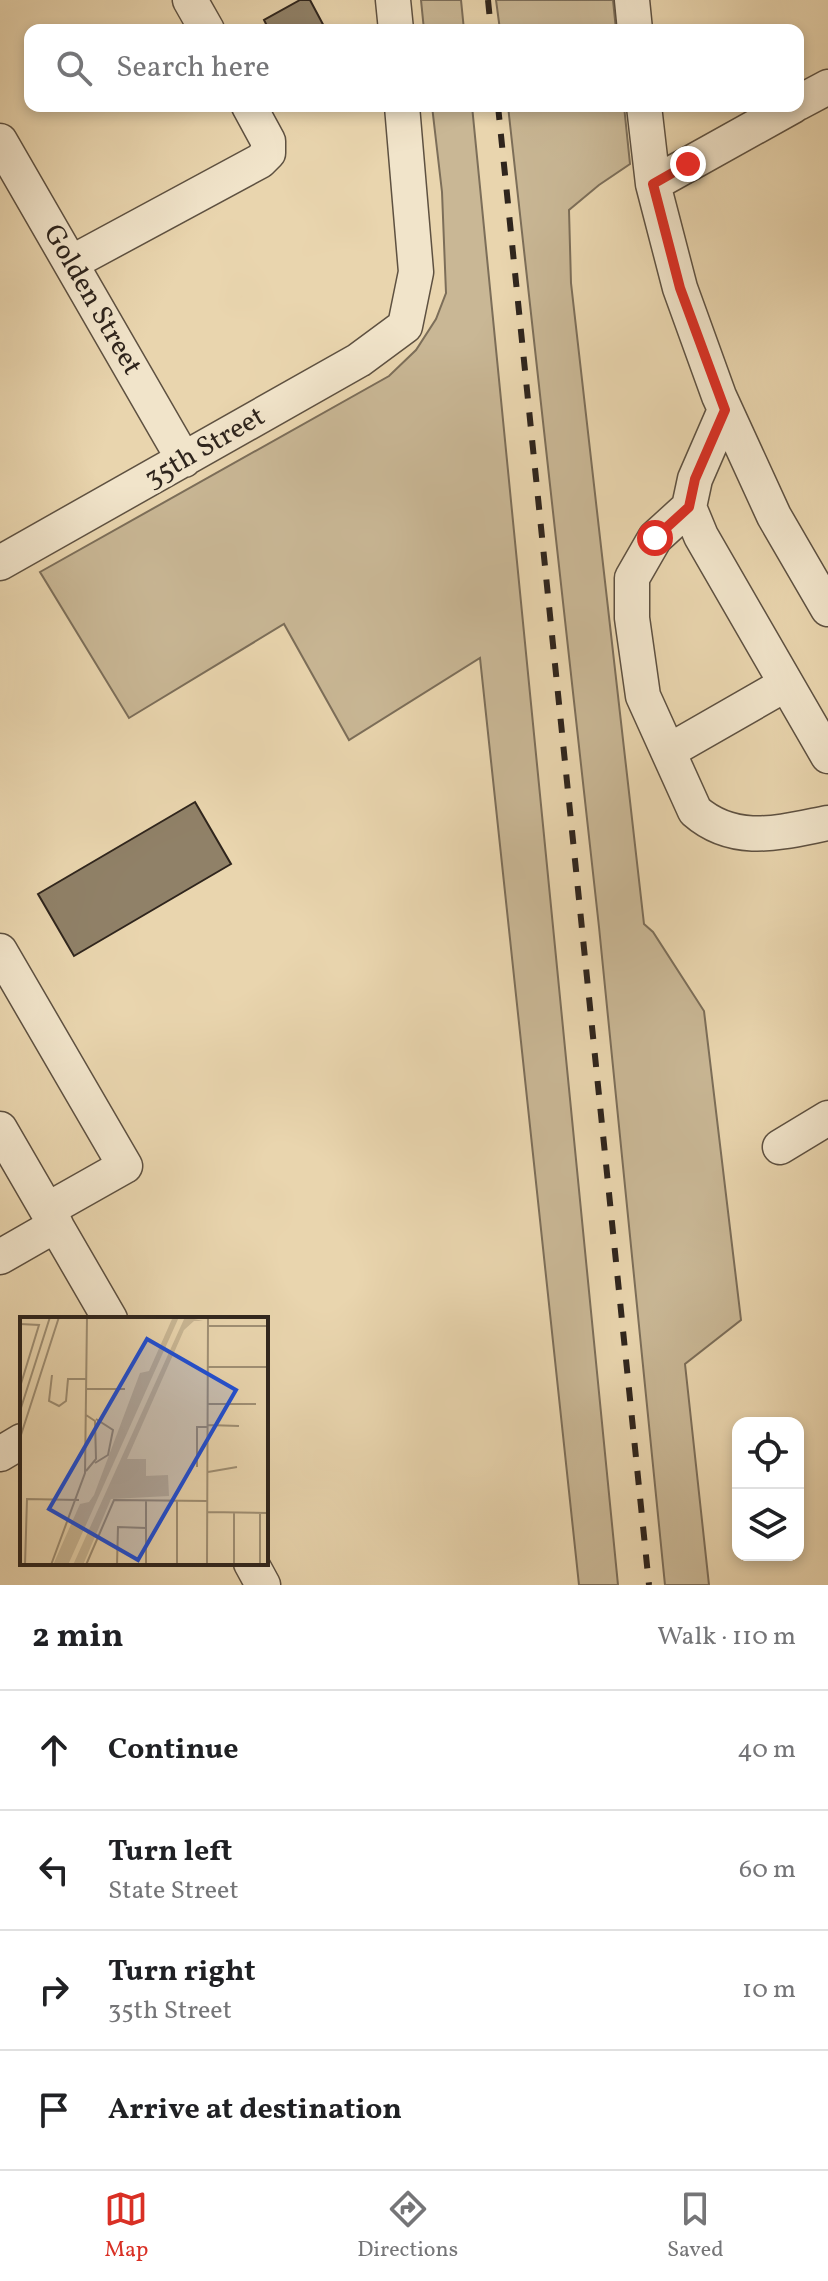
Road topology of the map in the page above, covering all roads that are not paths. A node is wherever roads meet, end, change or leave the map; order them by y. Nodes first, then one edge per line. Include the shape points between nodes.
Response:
1 (190, 0) edge
2 (393, 0) edge
3 (632, 0) edge
4 (204, 24) edge
5 (395, 24) edge
6 (634, 24) edge
7 (828, 87) edge
8 (804, 100) edge
9 (252, 112) edge
10 (403, 112) edge
11 (645, 112) edge
12 (783, 112) edge
13 (0, 141) edge
14 (653, 184) junction
15 (71, 263) junction
16 (725, 410) junction
17 (184, 460) junction
18 (689, 507) junction
19 (0, 563) edge
20 (828, 609) edge
21 (786, 684) junction
22 (669, 751) junction
23 (828, 756) edge
24 (828, 823) edge
25 (2, 958) edge
26 (828, 1118) edge
27 (0, 1129) edge
28 (780, 1147) dead end
29 (52, 1217) junction
30 (0, 1257) edge
31 (109, 1317) edge
32 (20, 1442) edge
33 (0, 1454) edge
34 (252, 1565) edge
35 (263, 1585) edge

1 - 4 street
2 - 5 street
3 - 6 street
7 - 8 street
9 - 15 street via 268,141 268,153 260,161
10 - 17 street, 35th Street via 416,272 405,326 359,360
11 - 14 street
12 - 14 street
13 - 15 street, Golden Street
14 - 16 street via 680,288
15 - 17 street, Golden Street
16 - 18 street via 695,479
16 - 20 street via 774,516
17 - 19 street, 35th Street
18 - 21 street
18 - 22 street via 655,538 632,578 643,696
21 - 22 street
21 - 23 street
22 - 24 street via 695,811 708,822 764,835
25 - 29 street via 125,1166
26 - 28 street
27 - 29 street
29 - 30 street
29 - 31 street
32 - 33 street
34 - 35 street

